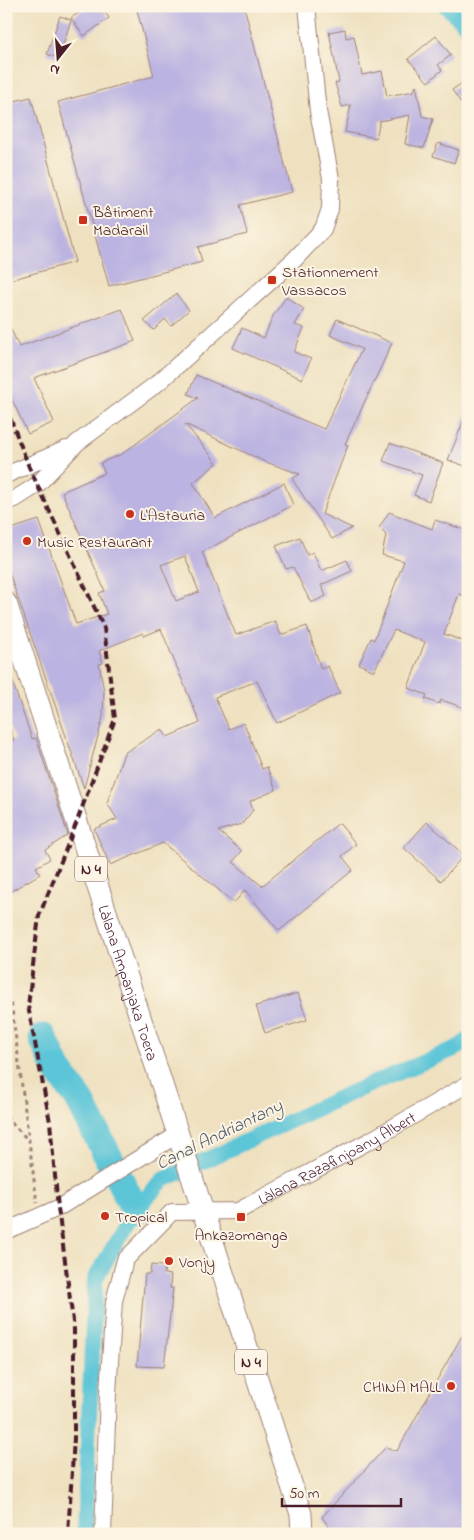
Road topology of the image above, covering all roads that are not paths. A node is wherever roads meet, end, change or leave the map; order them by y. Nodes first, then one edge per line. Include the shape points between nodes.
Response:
1 (307, 6) edge
2 (77, 443) junction
3 (6, 475) edge
4 (6, 502) edge
5 (6, 603) edge
6 (468, 1084) edge
7 (180, 1144) junction
8 (198, 1202) junction
9 (6, 1231) edge
10 (302, 1524) edge
11 (103, 1534) edge
12 (313, 1534) edge

1 - 2 street via 318,111 331,179 330,209 323,229 295,259 159,382
2 - 3 street
2 - 4 street via 37,485
5 - 7 main road, Làlana Ampanjaka Toera / N 4
6 - 8 street, Làlana Razafinjoany Albert via 238,1211
7 - 8 main road, N 4
7 - 9 street via 130,1164 58,1208
8 - 10 main road, N 4
8 - 11 street, Làlana Razafinjoany Albert via 172,1212 125,1260 114,1310
10 - 12 main road, N 4

